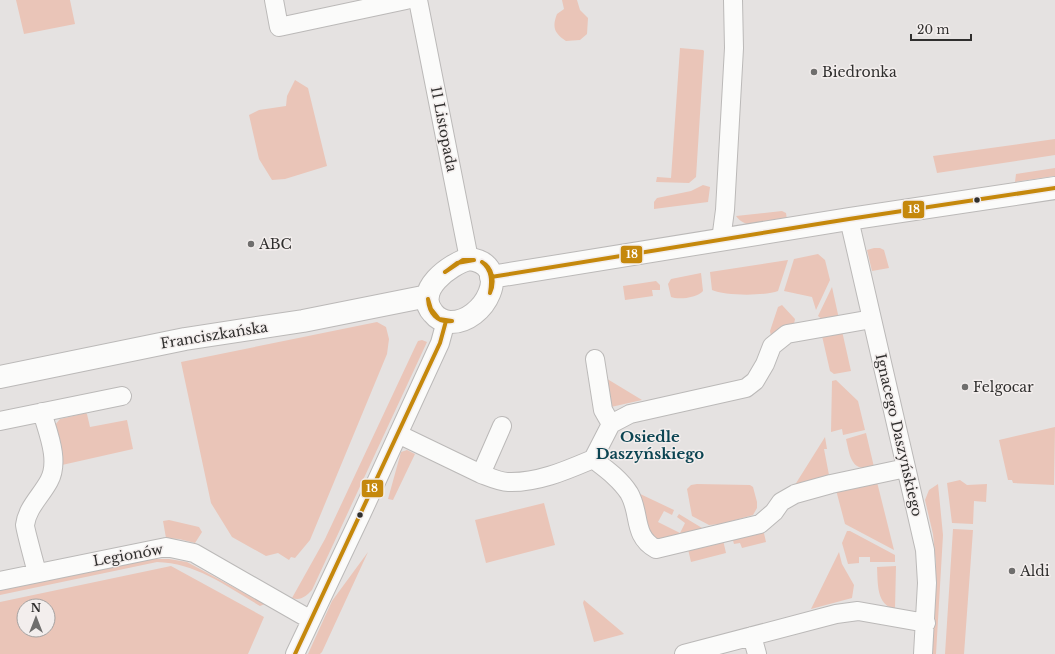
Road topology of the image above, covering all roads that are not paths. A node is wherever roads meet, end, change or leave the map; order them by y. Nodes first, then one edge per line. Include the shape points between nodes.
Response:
1 (274, 0) edge
2 (406, 0) edge
3 (418, 0) edge
4 (733, 0) edge
5 (1055, 188) edge
6 (849, 219) junction
7 (721, 240) junction
8 (469, 258) junction
9 (491, 277) junction
10 (428, 296) junction
11 (872, 319) junction
12 (446, 321) junction
13 (595, 359) dead end
14 (0, 378) edge
15 (122, 396) dead end
16 (42, 412) junction
17 (0, 421) edge
18 (611, 424) junction
19 (502, 426) dead end
20 (398, 434) junction
21 (593, 459) junction
22 (906, 468) junction
23 (481, 474) junction
24 (36, 573) junction
25 (0, 581) edge
26 (311, 620) junction
27 (926, 623) junction
28 (752, 636) junction
29 (295, 654) edge
30 (684, 654) edge
31 (757, 654) edge
32 (923, 654) edge

1 - 2 street via 279,27
3 - 8 street, 11 Listopada
4 - 7 street via 733,72
5 - 6 street
6 - 7 street
6 - 11 street, Ignacego Daszyńskiego
7 - 9 street
8 - 9 street via 482,262 489,269
8 - 10 street via 441,275
9 - 12 street via 492,288 480,308 466,318
10 - 12 street via 432,312 439,319
10 - 14 street, Franciszkańska via 303,321 185,339
11 - 18 street via 787,334 772,346 755,381 746,388 630,414
11 - 22 street, Ignacego Daszyńskiego
12 - 20 street via 440,343
13 - 18 street via 603,410
15 - 16 street
16 - 17 street
16 - 24 street via 54,469 31,507 25,526
18 - 21 street
19 - 23 street
20 - 23 street
20 - 26 street
21 - 22 street via 616,477 630,494 641,534 647,544 656,549 760,524 781,502 795,494
21 - 23 street via 560,473 529,480 508,482
22 - 27 street, Ignacego Daszyńskiego via 925,550
24 - 25 street, Legionów
24 - 26 street, Legionów via 166,547 194,553
26 - 29 street
27 - 28 street via 858,611 836,614
27 - 32 street, Ignacego Daszyńskiego
28 - 30 street
28 - 31 street

